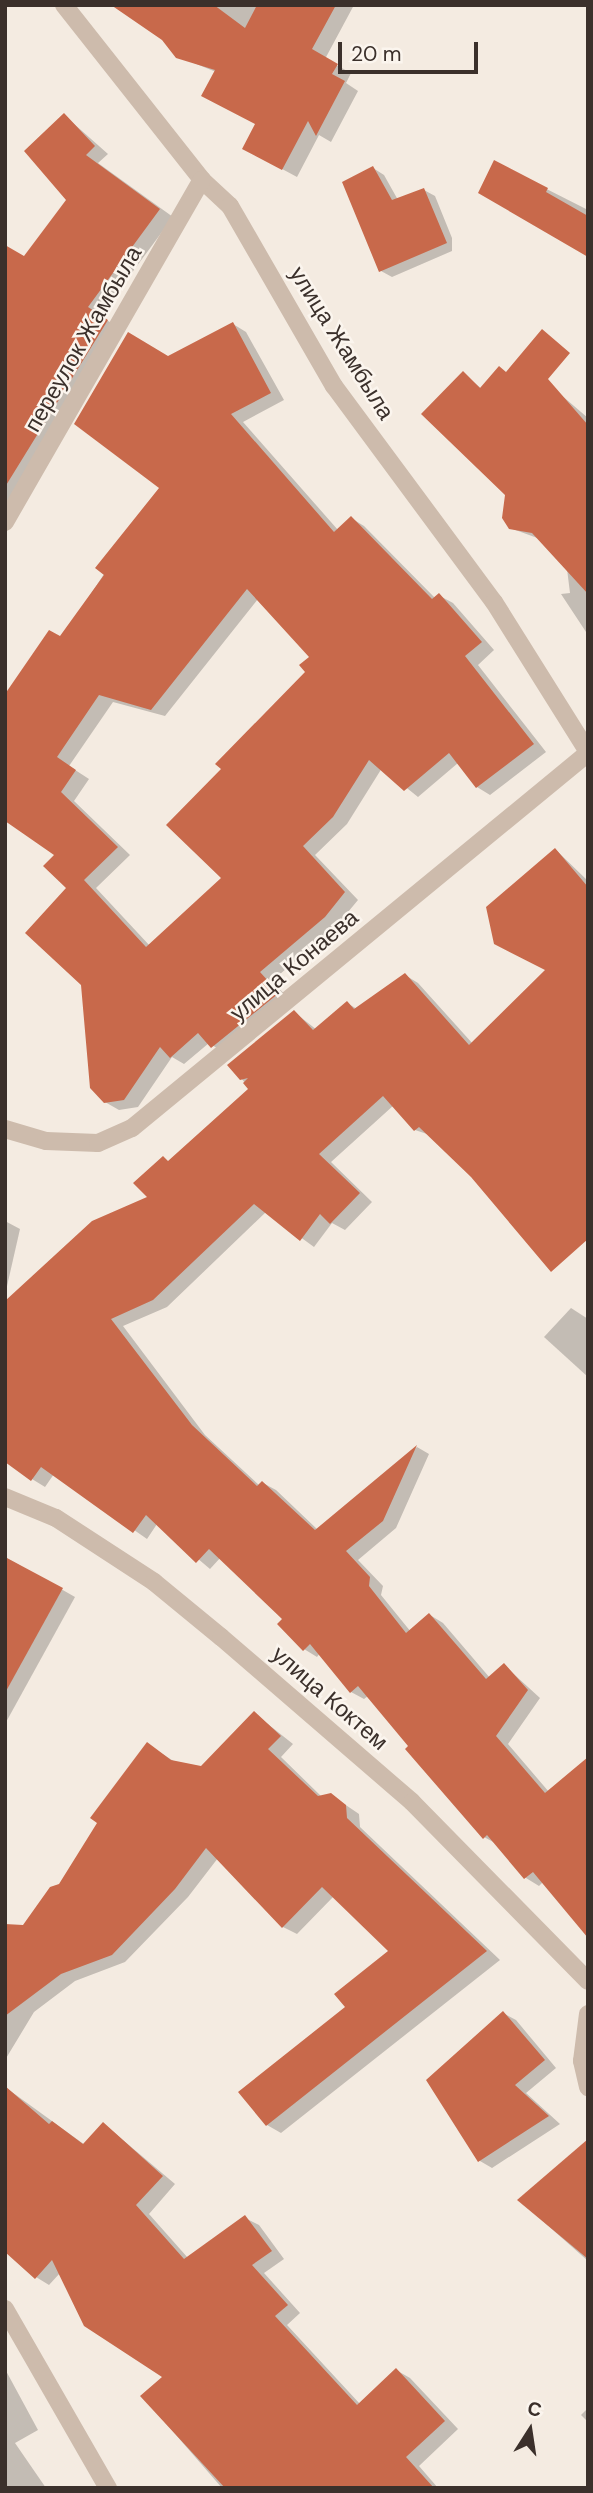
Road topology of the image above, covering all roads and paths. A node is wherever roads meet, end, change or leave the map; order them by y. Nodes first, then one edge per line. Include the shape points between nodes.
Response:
1 (64, 5) edge
2 (202, 180) junction
3 (5, 522) edge
4 (588, 753) edge
5 (5, 1129) edge
6 (5, 1497) edge
7 (588, 1981) edge
8 (588, 2014) edge
9 (588, 2087) edge
10 (5, 2309) edge
11 (108, 2488) edge

1 - 2 street, улица Жамбыла
2 - 3 street, переулок Жамбыла
2 - 4 street, улица Жамбыла via 230,206 334,386 494,602
4 - 5 street, улица Конаева via 132,1128 98,1143 47,1141
6 - 7 street, улица Коктем via 56,1518 154,1582 221,1637 412,1802
8 - 9 street via 582,2062
10 - 11 street via 100,2466

